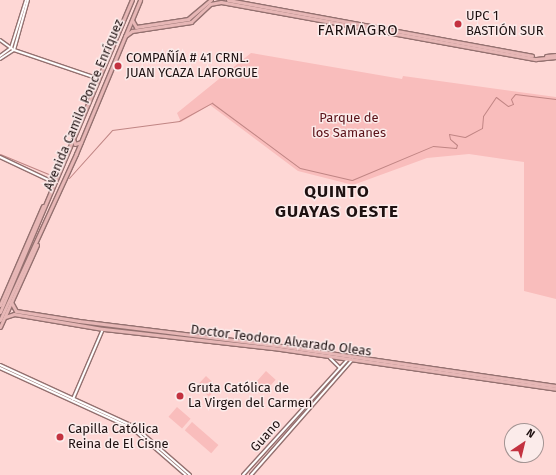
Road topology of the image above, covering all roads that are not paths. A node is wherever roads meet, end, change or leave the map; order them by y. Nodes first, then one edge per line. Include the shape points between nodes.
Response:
1 (27, 0) edge
2 (132, 0) edge
3 (140, 0) edge
4 (211, 0) edge
5 (228, 0) edge
6 (132, 20) junction
7 (125, 36) junction
8 (0, 40) edge
9 (12, 49) junction
10 (0, 56) edge
11 (556, 56) edge
12 (0, 59) edge
13 (98, 79) junction
14 (73, 139) junction
15 (81, 142) junction
16 (68, 151) junction
17 (76, 154) junction
18 (0, 157) edge
19 (56, 183) junction
20 (49, 198) junction
21 (46, 219) junction
22 (14, 278) junction
23 (8, 286) junction
24 (7, 295) junction
25 (11, 302) junction
26 (0, 305) edge
27 (3, 314) edge
28 (0, 320) edge
29 (0, 326) edge
30 (103, 328) junction
31 (327, 356) junction
32 (348, 358) junction
33 (353, 358) junction
34 (0, 365) edge
35 (0, 368) edge
36 (340, 368) junction
37 (556, 386) edge
38 (556, 389) edge
39 (73, 399) junction
40 (186, 475) edge
41 (190, 475) edge
42 (243, 475) edge
43 (251, 475) edge

1 - 9 street
2 - 13 main road, Avenida Camilo Ponce Enríquez
3 - 6 main road, Avenida Camilo Ponce Enríquez
4 - 6 main road via 188,19 136,26
5 - 11 main road via 536,57
6 - 7 main road, Avenida Camilo Ponce Enríquez
7 - 11 main road via 135,30 191,22 210,4 221,2 536,59
7 - 15 main road, Avenida Camilo Ponce Enríquez
8 - 9 street
9 - 10 street
9 - 12 street
9 - 13 street
13 - 14 main road, Avenida Camilo Ponce Enríquez
14 - 15 main road via 76,144
14 - 16 main road, Avenida Camilo Ponce Enríquez
15 - 17 main road, Avenida Camilo Ponce Enríquez
16 - 17 main road via 72,150
16 - 19 main road, Avenida Camilo Ponce Enríquez
17 - 21 main road, Avenida Camilo Ponce Enríquez
18 - 19 street
19 - 20 main road, Avenida Camilo Ponce Enríquez
20 - 22 main road, Avenida Camilo Ponce Enríquez
20 - 23 main road, Avenida Camilo Ponce Enríquez
21 - 25 main road, Avenida Camilo Ponce Enríquez
21 - 27 main road, Avenida Camilo Ponce Enríquez
22 - 23 main road
22 - 24 main road, Avenida Camilo Ponce Enríquez
23 - 24 main road
23 - 26 main road, Avenida Camilo Ponce Enríquez
24 - 27 main road, Avenida Camilo Ponce Enríquez
25 - 27 main road, Avenida Camilo Ponce Enríquez
25 - 32 main road, Doctor Teodoro Alvarado Oleas via 16,311
27 - 28 main road, Avenida Camilo Ponce Enríquez
27 - 29 main road, Avenida Camilo Ponce Enríquez
27 - 30 main road, Doctor Teodoro Alvarado Oleas
30 - 31 main road, Doctor Teodoro Alvarado Oleas
30 - 39 street
31 - 32 main road, Doctor Teodoro Alvarado Oleas
31 - 36 street
32 - 33 main road, Doctor Teodoro Alvarado Oleas
32 - 36 street, Guano
33 - 37 main road, Doctor Teodoro Alvarado Oleas
33 - 38 main road, Doctor Teodoro Alvarado Oleas
33 - 43 street, Guano
34 - 39 street
35 - 40 street via 133,429
36 - 42 street, Guano
39 - 41 street via 140,430

